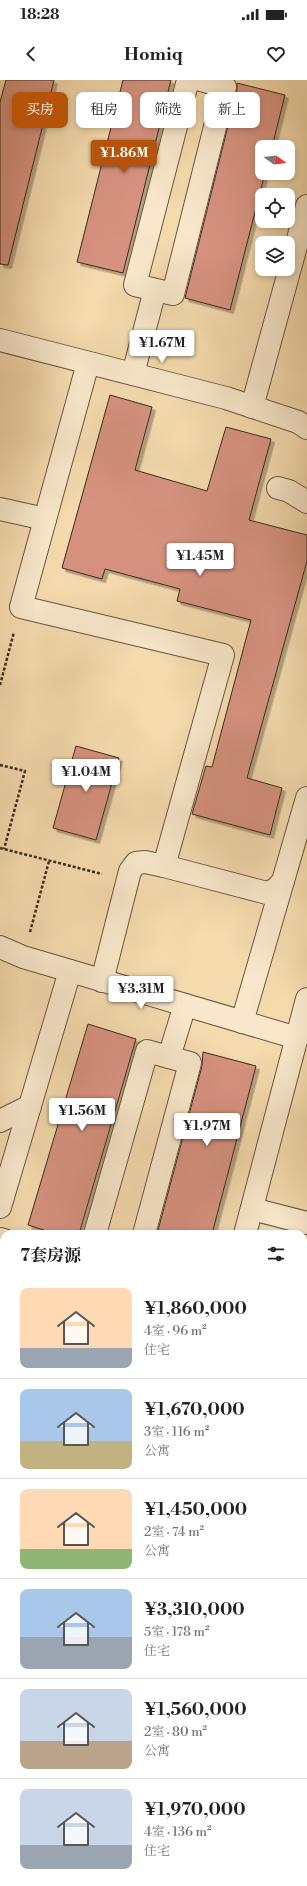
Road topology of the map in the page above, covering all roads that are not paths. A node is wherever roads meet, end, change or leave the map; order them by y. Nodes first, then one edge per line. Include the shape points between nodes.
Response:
1 (202, 80) edge
2 (307, 206) edge
3 (155, 290) junction
4 (0, 340) edge
5 (88, 363) junction
6 (133, 374) junction
7 (252, 407) junction
8 (307, 428) edge
9 (278, 488) dead end
10 (307, 502) edge
11 (0, 509) edge
12 (45, 519) junction
13 (307, 801) edge
14 (164, 866) junction
15 (283, 881) junction
16 (0, 947) edge
17 (70, 971) junction
18 (102, 981) junction
19 (307, 999) edge
20 (185, 1005) junction
21 (242, 1022) junction
22 (296, 1038) junction
23 (169, 1057) junction
24 (30, 1106) junction
25 (0, 1121) edge
26 (0, 1207) edge
27 (252, 1209) junction
28 (307, 1223) edge
29 (96, 1230) edge
30 (145, 1230) edge
31 (246, 1230) edge

1 - 3 street via 135,285
1 - 3 street via 225,86 173,294
2 - 7 street
3 - 6 street
4 - 5 street
5 - 6 street
5 - 12 street
6 - 7 street
7 - 8 street via 298,422
9 - 10 street via 289,490
11 - 12 street
12 - 14 street via 21,607 223,655
13 - 15 street
14 - 15 street via 267,893 276,889
14 - 18 street via 136,863 130,872
15 - 21 street
16 - 17 street
17 - 18 street
17 - 24 street
18 - 20 street
19 - 22 street
20 - 21 street
20 - 23 street
21 - 22 street
22 - 27 street
23 - 29 street via 147,1051
23 - 30 street via 190,1063
24 - 25 street
24 - 26 street
27 - 28 street
27 - 31 street

